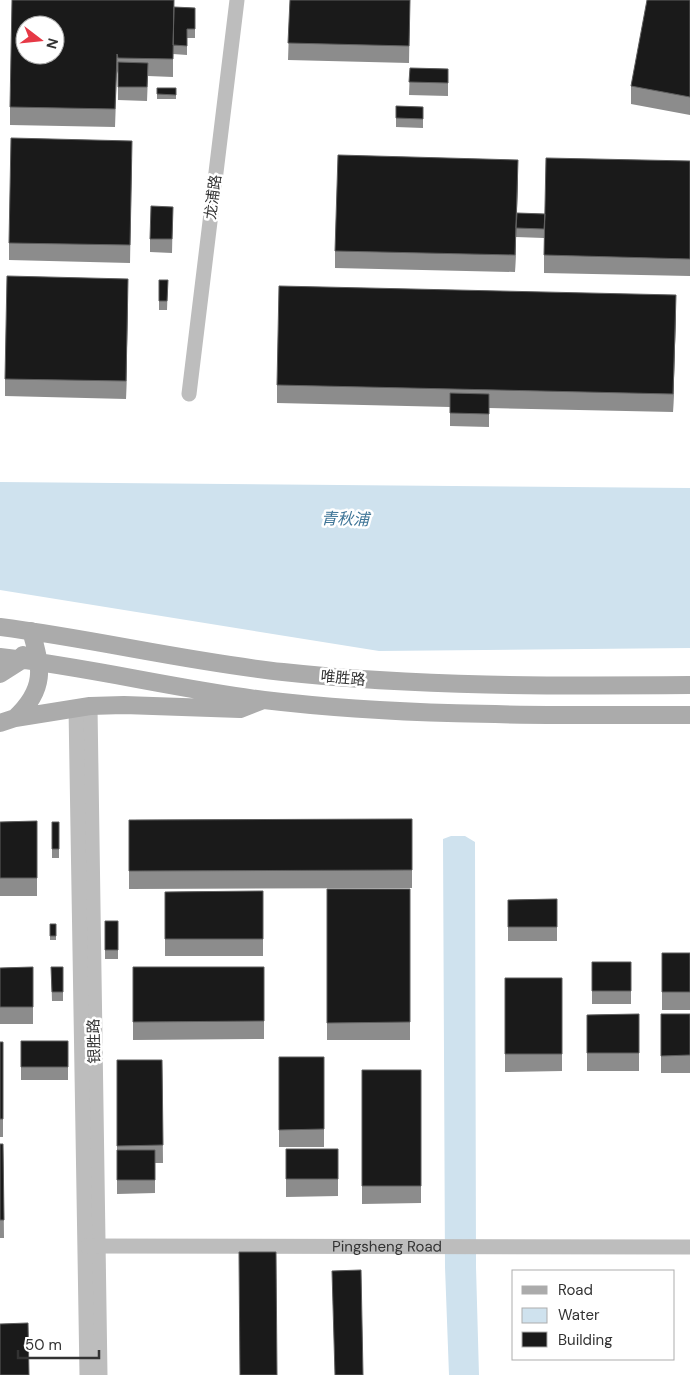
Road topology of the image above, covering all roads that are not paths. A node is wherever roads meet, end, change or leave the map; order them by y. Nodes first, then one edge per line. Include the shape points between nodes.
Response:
1 (237, 0) edge
2 (189, 394) dead end
3 (0, 627) edge
4 (31, 631) junction
5 (0, 657) edge
6 (22, 660) junction
7 (40, 662) junction
8 (0, 674) edge
9 (690, 686) edge
10 (263, 700) junction
11 (83, 707) junction
12 (690, 715) edge
13 (8, 721) edge
14 (90, 1246) junction
15 (690, 1247) edge
16 (87, 1375) edge
17 (100, 1375) edge

1 - 2 street, 龙浦路
3 - 4 main road, 唯胜路
4 - 6 main road
4 - 7 main road
4 - 9 main road, 唯胜路 via 281,672 386,682 495,686
5 - 6 main road, 唯胜路
6 - 7 main road, 唯胜路
6 - 8 main road
7 - 10 main road, 唯胜路
7 - 13 main road via 36,689 28,706
10 - 11 main road via 240,709 124,705
10 - 12 main road, 唯胜路 via 505,716
11 - 13 main road
11 - 14 street, 银胜路
14 - 15 street, Pingsheng Road
14 - 16 street, 银胜路
14 - 17 street, 银胜路

